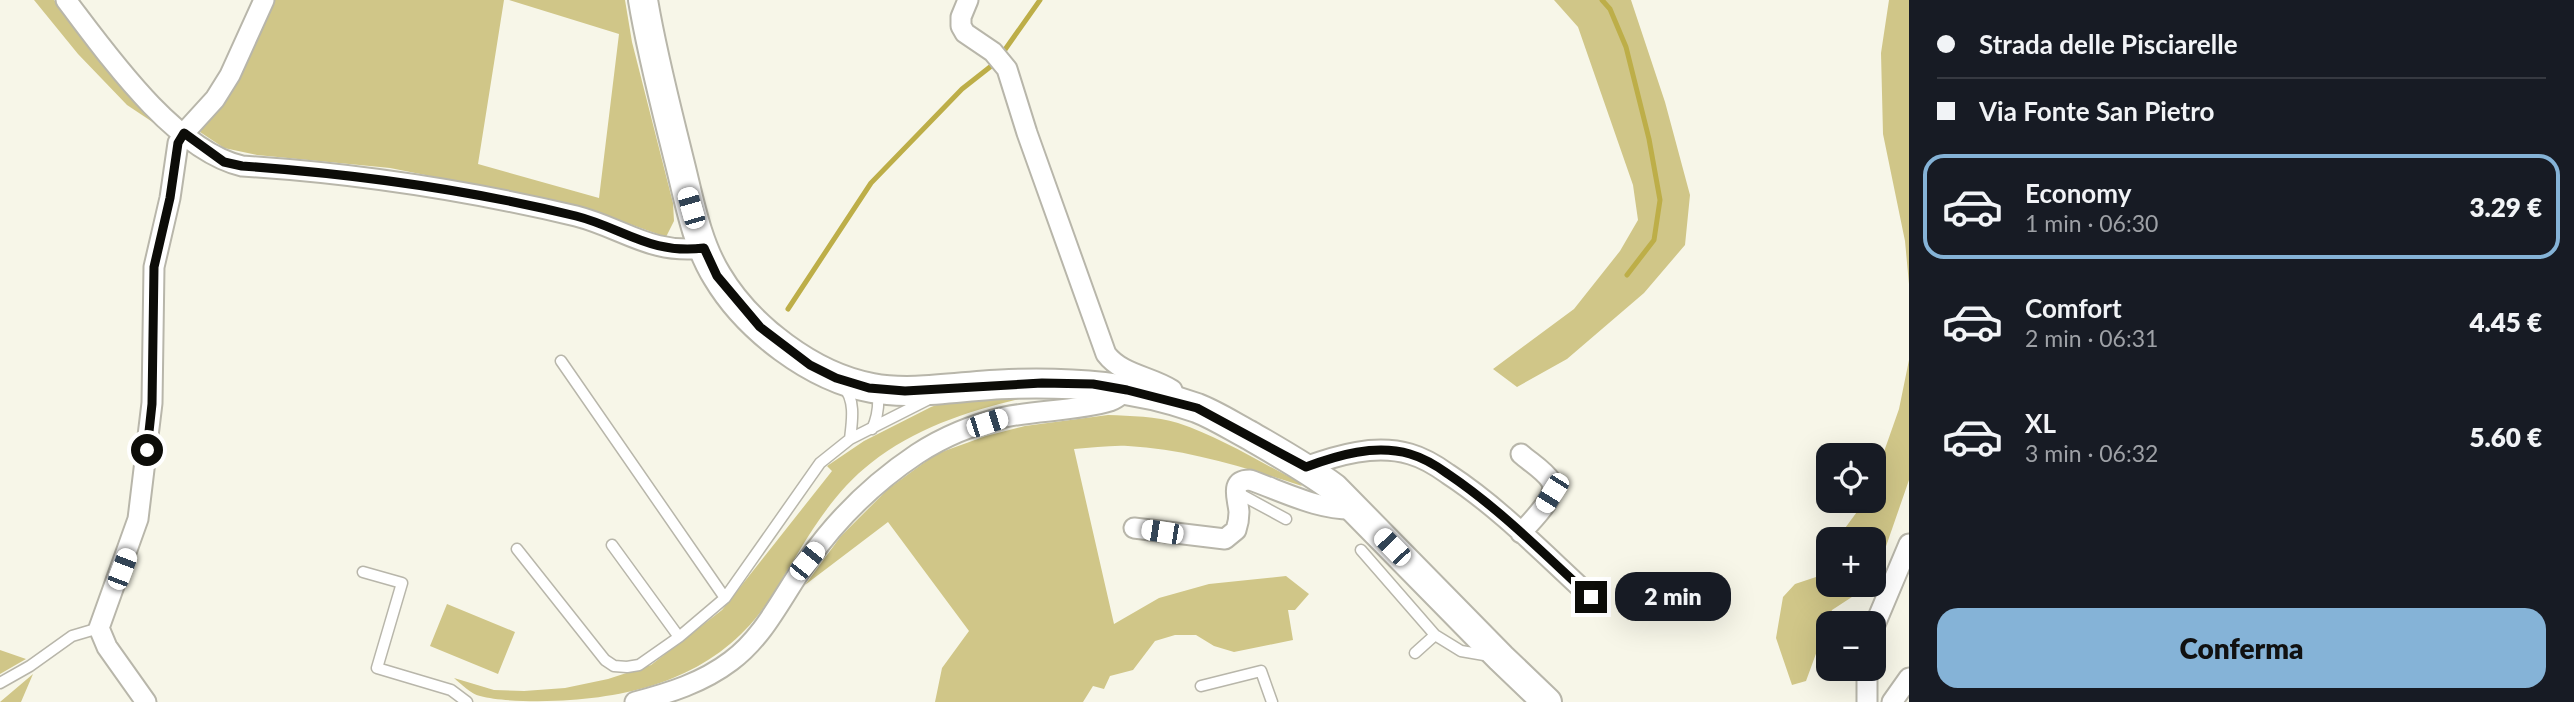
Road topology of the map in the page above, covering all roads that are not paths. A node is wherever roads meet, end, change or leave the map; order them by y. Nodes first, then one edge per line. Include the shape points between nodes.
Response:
1 (66, 0) edge
2 (264, 0) edge
3 (643, 0) edge
4 (968, 0) edge
5 (184, 133) junction
6 (704, 248) junction
7 (561, 361) dead end
8 (836, 378) junction
9 (950, 387) junction
10 (1127, 390) junction
11 (869, 396) junction
12 (1172, 402) junction
13 (852, 413) junction
14 (872, 429) junction
15 (850, 439) junction
16 (1521, 454) dead end
17 (1306, 467) junction
18 (1235, 490) junction
19 (1356, 509) junction
20 (1286, 519) dead end
21 (1134, 527) dead end
22 (1521, 533) junction
23 (1909, 544) edge
24 (612, 545) dead end
25 (517, 549) dead end
26 (1361, 550) dead end
27 (363, 572) dead end
28 (1591, 597) dead end
29 (725, 598) junction
30 (1881, 611) edge
31 (99, 628) junction
32 (1436, 635) junction
33 (679, 637) junction
34 (1415, 653) dead end
35 (1500, 659) junction
36 (1909, 678) edge
37 (1867, 681) edge
38 (0, 683) edge
39 (1201, 686) dead end
40 (145, 702) edge
41 (467, 702) edge
42 (635, 702) edge
43 (1272, 702) edge
44 (1547, 702) edge
45 (1867, 702) edge
46 (1892, 702) edge

1 - 5 street via 143,96
2 - 5 street via 230,75
3 - 6 main road
4 - 12 street via 961,26 1007,68 1106,354 1113,363 1171,390
5 - 6 street via 224,162 392,180 578,216 652,245 677,250
5 - 31 street via 178,143 154,267 152,404 138,519
6 - 8 main road via 717,276 760,327 810,365
7 - 29 lane
8 - 11 main road
8 - 13 lane via 848,392
9 - 10 main road via 1071,383
9 - 11 main road
9 - 14 lane
10 - 12 main road
10 - 42 street via 1112,401 1004,417 919,453 842,518 807,561 779,607 733,660 677,691
11 - 13 lane
11 - 14 lane via 879,403
12 - 17 main road via 1197,408
13 - 15 lane
14 - 15 lane
15 - 29 lane via 820,463
16 - 22 street via 1553,486 1545,505
17 - 19 main road
17 - 22 street via 1352,452 1410,454 1476,493
18 - 19 street via 1243,480 1250,480 1321,506
18 - 20 lane
18 - 21 street via 1239,519 1233,535 1225,539
19 - 35 main road
22 - 28 street
23 - 30 street
24 - 33 lane
25 - 33 lane via 614,666 639,665
26 - 32 lane
27 - 41 lane via 402,583 377,668 451,690
29 - 33 lane
31 - 38 lane via 72,636
31 - 40 street
32 - 34 lane
32 - 35 lane via 1461,651
35 - 44 main road
36 - 46 street
37 - 45 street
39 - 43 lane via 1261,671

